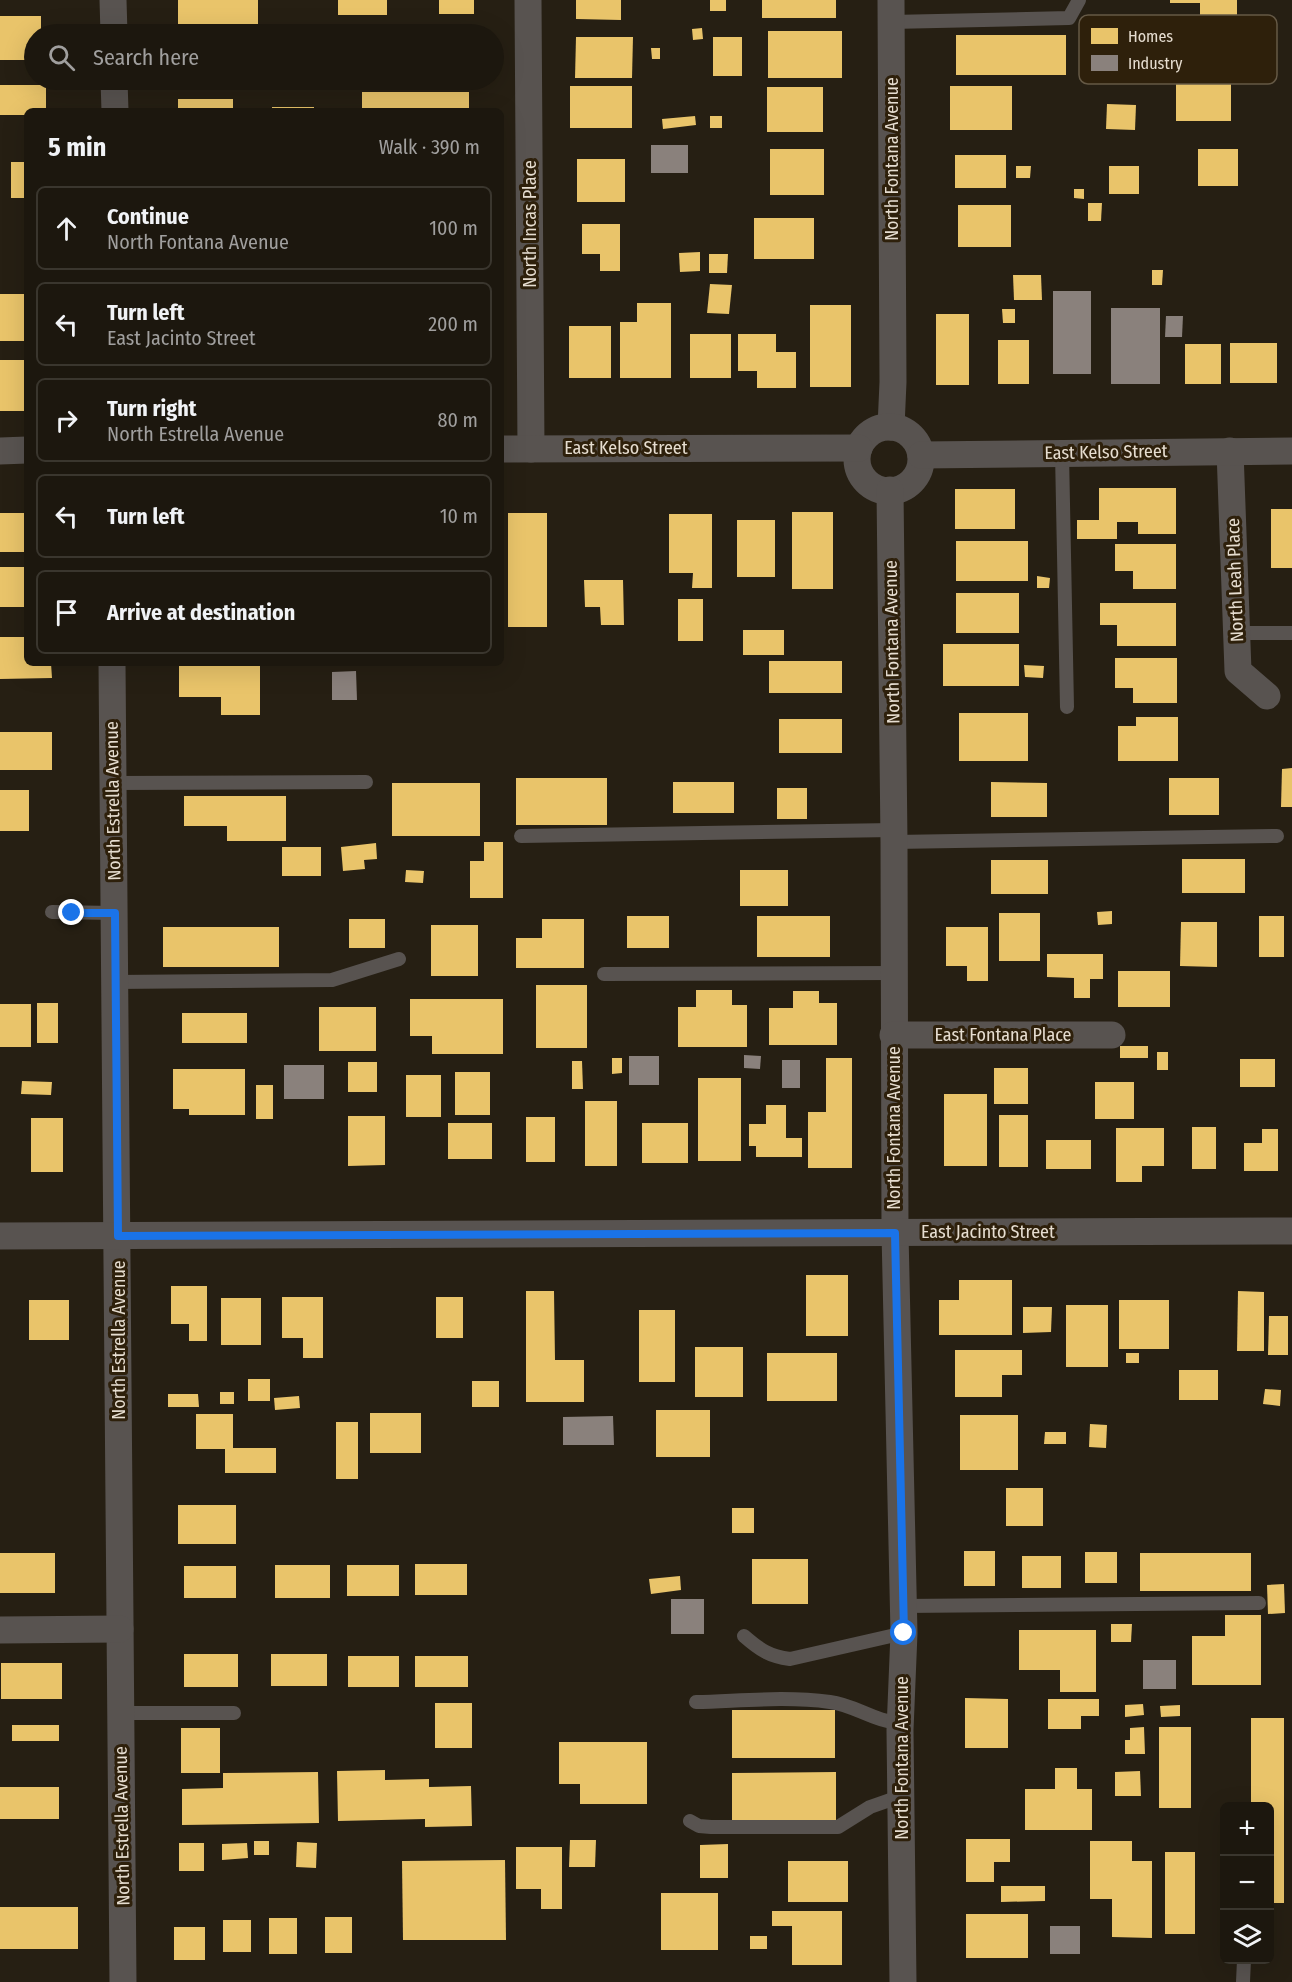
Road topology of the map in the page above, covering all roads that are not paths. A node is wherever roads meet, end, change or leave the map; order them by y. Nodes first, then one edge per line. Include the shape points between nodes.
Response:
1 (113, 0) edge
2 (528, 0) edge
3 (1079, 0) edge
4 (891, 11) edge
5 (114, 24) edge
6 (114, 90) edge
7 (115, 108) edge
8 (891, 427) junction
9 (859, 448) junction
10 (504, 449) edge
11 (531, 449) junction
12 (24, 450) edge
13 (0, 451) edge
14 (1230, 451) junction
15 (1292, 451) edge
16 (1062, 453) junction
17 (921, 455) junction
18 (890, 490) junction
19 (1237, 633) junction
20 (1292, 633) edge
21 (112, 666) edge
22 (1267, 696) dead end
23 (1067, 706) dead end
24 (366, 782) dead end
25 (113, 783) junction
26 (520, 836) dead end
27 (894, 836) junction
28 (1277, 836) dead end
29 (52, 912) dead end
30 (115, 913) junction
31 (399, 959) dead end
32 (893, 973) junction
33 (604, 974) dead end
34 (115, 982) junction
35 (893, 1035) junction
36 (1113, 1035) dead end
37 (1292, 1231) edge
38 (895, 1233) junction
39 (0, 1236) edge
40 (118, 1236) junction
41 (1259, 1603) dead end
42 (903, 1606) junction
43 (120, 1629) junction
44 (0, 1630) edge
45 (904, 1633) junction
46 (744, 1636) dead end
47 (696, 1702) dead end
48 (121, 1713) junction
49 (234, 1713) dead end
50 (901, 1723) junction
51 (901, 1801) junction
52 (690, 1821) dead end
53 (1244, 1964) edge
54 (123, 1982) edge
55 (903, 1982) edge
56 (1243, 1982) edge

1 - 5 street
2 - 11 street, North Incas Place
3 - 4 lane via 1069,18
4 - 8 street, North Fontana Avenue
6 - 7 street
8 - 9 street via 872,432
8 - 17 street via 910,434
9 - 11 street, East Kelso Street
9 - 18 street via 859,469 864,479
10 - 11 street, East Kelso Street
12 - 13 street
14 - 15 street, East Kelso Street
14 - 16 street, East Kelso Street
14 - 19 street, North Leah Place
16 - 17 street, East Kelso Street
16 - 23 lane
17 - 18 street via 913,480
18 - 27 street, North Fontana Avenue
19 - 20 lane
19 - 22 street, North Leah Place via 1238,671
21 - 25 street, North Estrella Avenue
24 - 25 lane
25 - 30 street, North Estrella Avenue
26 - 27 lane
27 - 28 lane
27 - 32 street, North Fontana Avenue
29 - 30 lane
30 - 34 street, North Estrella Avenue
31 - 34 lane via 332,980
32 - 33 lane
32 - 35 street, North Fontana Avenue
34 - 40 street, North Estrella Avenue
35 - 36 street, East Fontana Place
35 - 38 street, North Fontana Avenue
37 - 38 street, East Jacinto Street
38 - 40 street, East Jacinto Street
38 - 42 street, North Fontana Avenue
39 - 40 street, East Jacinto Street
40 - 43 street, North Estrella Avenue
41 - 42 lane
42 - 45 street, North Fontana Avenue
43 - 44 street
43 - 48 street, North Estrella Avenue
45 - 46 lane via 790,1659 760,1650
45 - 50 street, North Fontana Avenue
47 - 50 lane via 832,1702 886,1722
48 - 49 lane
48 - 54 street, North Estrella Avenue
50 - 51 street, North Fontana Avenue
51 - 52 lane via 890,1800 870,1807 838,1827 711,1827
51 - 55 street, North Fontana Avenue
53 - 56 lane

